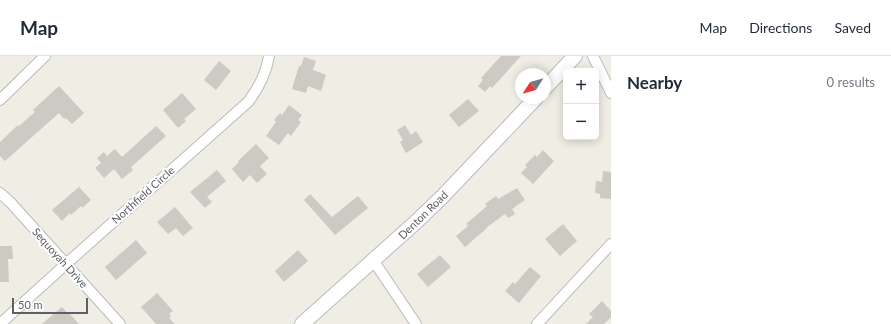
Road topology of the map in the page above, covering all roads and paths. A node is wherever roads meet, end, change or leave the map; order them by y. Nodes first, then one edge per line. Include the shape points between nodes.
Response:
1 (45, 56) edge
2 (269, 56) edge
3 (575, 56) edge
4 (593, 56) edge
5 (551, 82) edge
6 (611, 93) edge
7 (0, 100) edge
8 (530, 104) edge
9 (0, 193) edge
10 (611, 244) edge
11 (374, 260) junction
12 (66, 264) junction
13 (0, 324) edge
14 (120, 324) edge
15 (302, 324) edge
16 (416, 324) edge
17 (537, 324) edge

1 - 7 street
2 - 12 street, Northfield Circle via 262,81 248,102
3 - 5 street
4 - 6 street
8 - 11 street, Denton Road via 442,197
9 - 12 street, Sequoyah Drive
10 - 17 street
11 - 15 street, Denton Road
11 - 16 street
12 - 13 street, Northfield Circle
12 - 14 street, Sequoyah Drive

